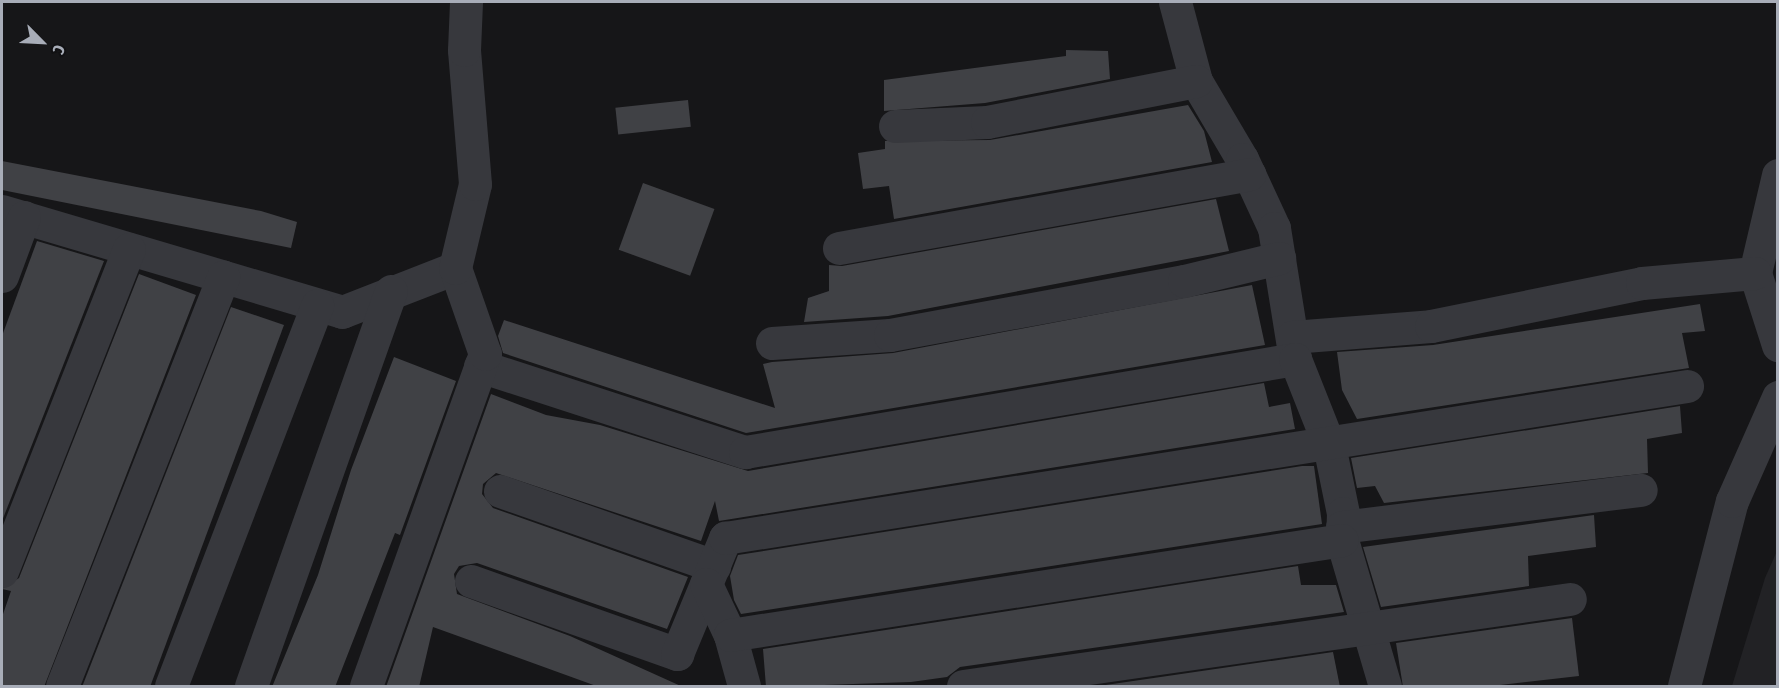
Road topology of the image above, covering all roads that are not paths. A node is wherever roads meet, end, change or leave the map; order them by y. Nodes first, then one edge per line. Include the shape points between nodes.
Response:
1 (466, 2) edge
2 (1175, 2) edge
3 (1196, 81) junction
4 (895, 126) dead end
5 (1249, 174) junction
6 (1778, 175) edge
7 (13, 214) edge
8 (839, 248) dead end
9 (129, 249) junction
10 (1279, 258) junction
11 (455, 268) junction
12 (1755, 273) junction
13 (2, 276) edge
14 (223, 277) junction
15 (391, 291) junction
16 (317, 305) junction
17 (772, 343) dead end
18 (1778, 345) edge
19 (1294, 348) junction
20 (480, 366) junction
21 (1687, 386) dead end
22 (1778, 397) edge
23 (1329, 445) junction
24 (1641, 490) dead end
25 (500, 491) dead end
26 (1342, 534) junction
27 (2, 571) edge
28 (710, 575) junction
29 (471, 581) dead end
30 (1570, 599) dead end
31 (1370, 629) junction
32 (730, 635) junction
33 (62, 687) edge
34 (171, 687) edge
35 (251, 687) edge
36 (366, 687) edge
37 (744, 687) edge
38 (963, 687) edge
39 (1385, 687) edge
40 (1684, 687) edge

1 - 11 street via 464,50 475,184
2 - 3 street
3 - 4 street via 987,122
3 - 5 street
5 - 8 street
5 - 10 street via 1274,228
6 - 12 street
7 - 9 street
7 - 13 street
9 - 14 street
9 - 27 street
10 - 17 street via 1184,281 890,335
10 - 19 street
11 - 15 street
11 - 20 street via 484,354
12 - 18 street
12 - 19 street via 1631,285 1431,326
14 - 16 street
14 - 33 street
15 - 16 street via 342,312
15 - 35 street
16 - 34 street
19 - 20 street via 745,452
19 - 23 street
20 - 36 street
21 - 23 street
22 - 40 street via 1732,501
23 - 26 street
23 - 28 street via 725,538
24 - 26 street
25 - 28 street
26 - 31 street
26 - 32 street
28 - 29 street via 677,654
28 - 32 street
30 - 31 street
31 - 38 street
31 - 39 street
32 - 37 street

